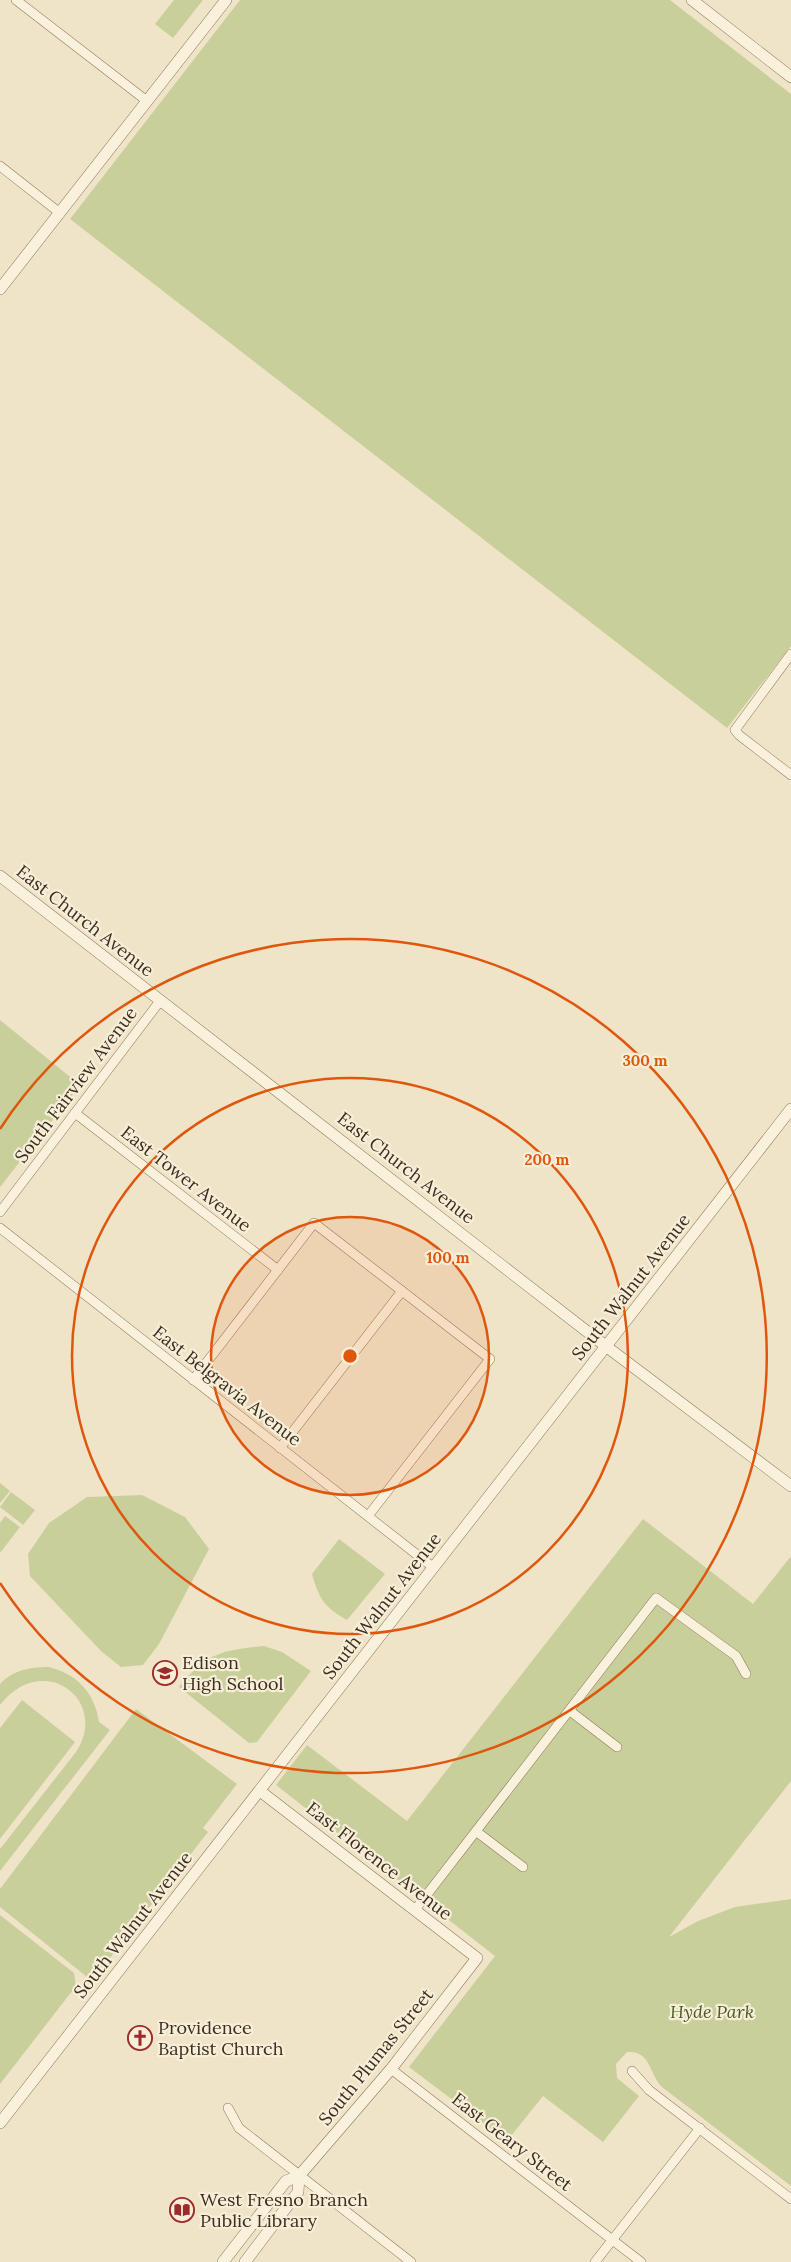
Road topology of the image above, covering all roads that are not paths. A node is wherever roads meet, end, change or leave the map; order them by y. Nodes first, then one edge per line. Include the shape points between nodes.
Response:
1 (16, 0) edge
2 (226, 0) edge
3 (692, 0) edge
4 (791, 77) edge
5 (147, 100) junction
6 (0, 166) edge
7 (60, 213) junction
8 (0, 289) edge
9 (791, 654) edge
10 (791, 775) edge
11 (0, 876) edge
12 (160, 1001) junction
13 (791, 1109) edge
14 (75, 1113) junction
15 (0, 1212) edge
16 (0, 1228) edge
17 (278, 1270) junction
18 (402, 1291) junction
19 (607, 1347) junction
20 (193, 1380) junction
21 (280, 1448) junction
22 (791, 1486) edge
23 (368, 1516) junction
24 (434, 1568) junction
25 (746, 1674) dead end
26 (570, 1711) junction
27 (617, 1748) dead end
28 (260, 1791) junction
29 (477, 1832) junction
30 (524, 1867) dead end
31 (415, 1910) junction
32 (477, 1958) joint
33 (392, 2069) junction
34 (632, 2071) dead end
35 (228, 2108) dead end
36 (0, 2123) edge
37 (700, 2128) junction
38 (300, 2176) junction
39 (791, 2198) edge
40 (612, 2240) junction
41 (223, 2262) edge
42 (245, 2262) edge
43 (411, 2262) edge
44 (595, 2262) edge
45 (641, 2262) edge

1 - 5 street
2 - 5 street
3 - 4 street
5 - 7 street
6 - 7 street
7 - 8 street
9 - 10 street via 735,730
11 - 12 street, East Church Avenue
12 - 14 street, South Fairview Avenue
12 - 19 street, East Church Avenue
13 - 19 street, South Walnut Avenue
14 - 15 street, South Fairview Avenue
14 - 17 street, East Tower Avenue
16 - 20 street, East Belgravia Avenue
17 - 18 street via 314,1223
17 - 20 street
18 - 21 street
18 - 23 street via 490,1360
19 - 22 street, East Church Avenue
19 - 24 street, South Walnut Avenue
20 - 21 street, East Belgravia Avenue
21 - 23 street, East Belgravia Avenue
23 - 24 street, East Belgravia Avenue
24 - 28 street, South Walnut Avenue
25 - 26 street via 736,1656 656,1598
26 - 27 street
26 - 29 street
28 - 31 street, East Florence Avenue
28 - 36 street, South Walnut Avenue
29 - 30 street
29 - 31 street
31 - 32 street, East Florence Avenue
32 - 33 street, South Plumas Street
33 - 38 street, South Plumas Street
33 - 40 street, East Geary Street
34 - 37 street via 649,2090
35 - 38 street via 239,2128
37 - 39 street
37 - 40 street
38 - 41 street, South Plumas Street via 286,2181
38 - 42 street, South Plumas Street via 298,2192
38 - 43 street
40 - 44 street
40 - 45 street, East Geary Street

